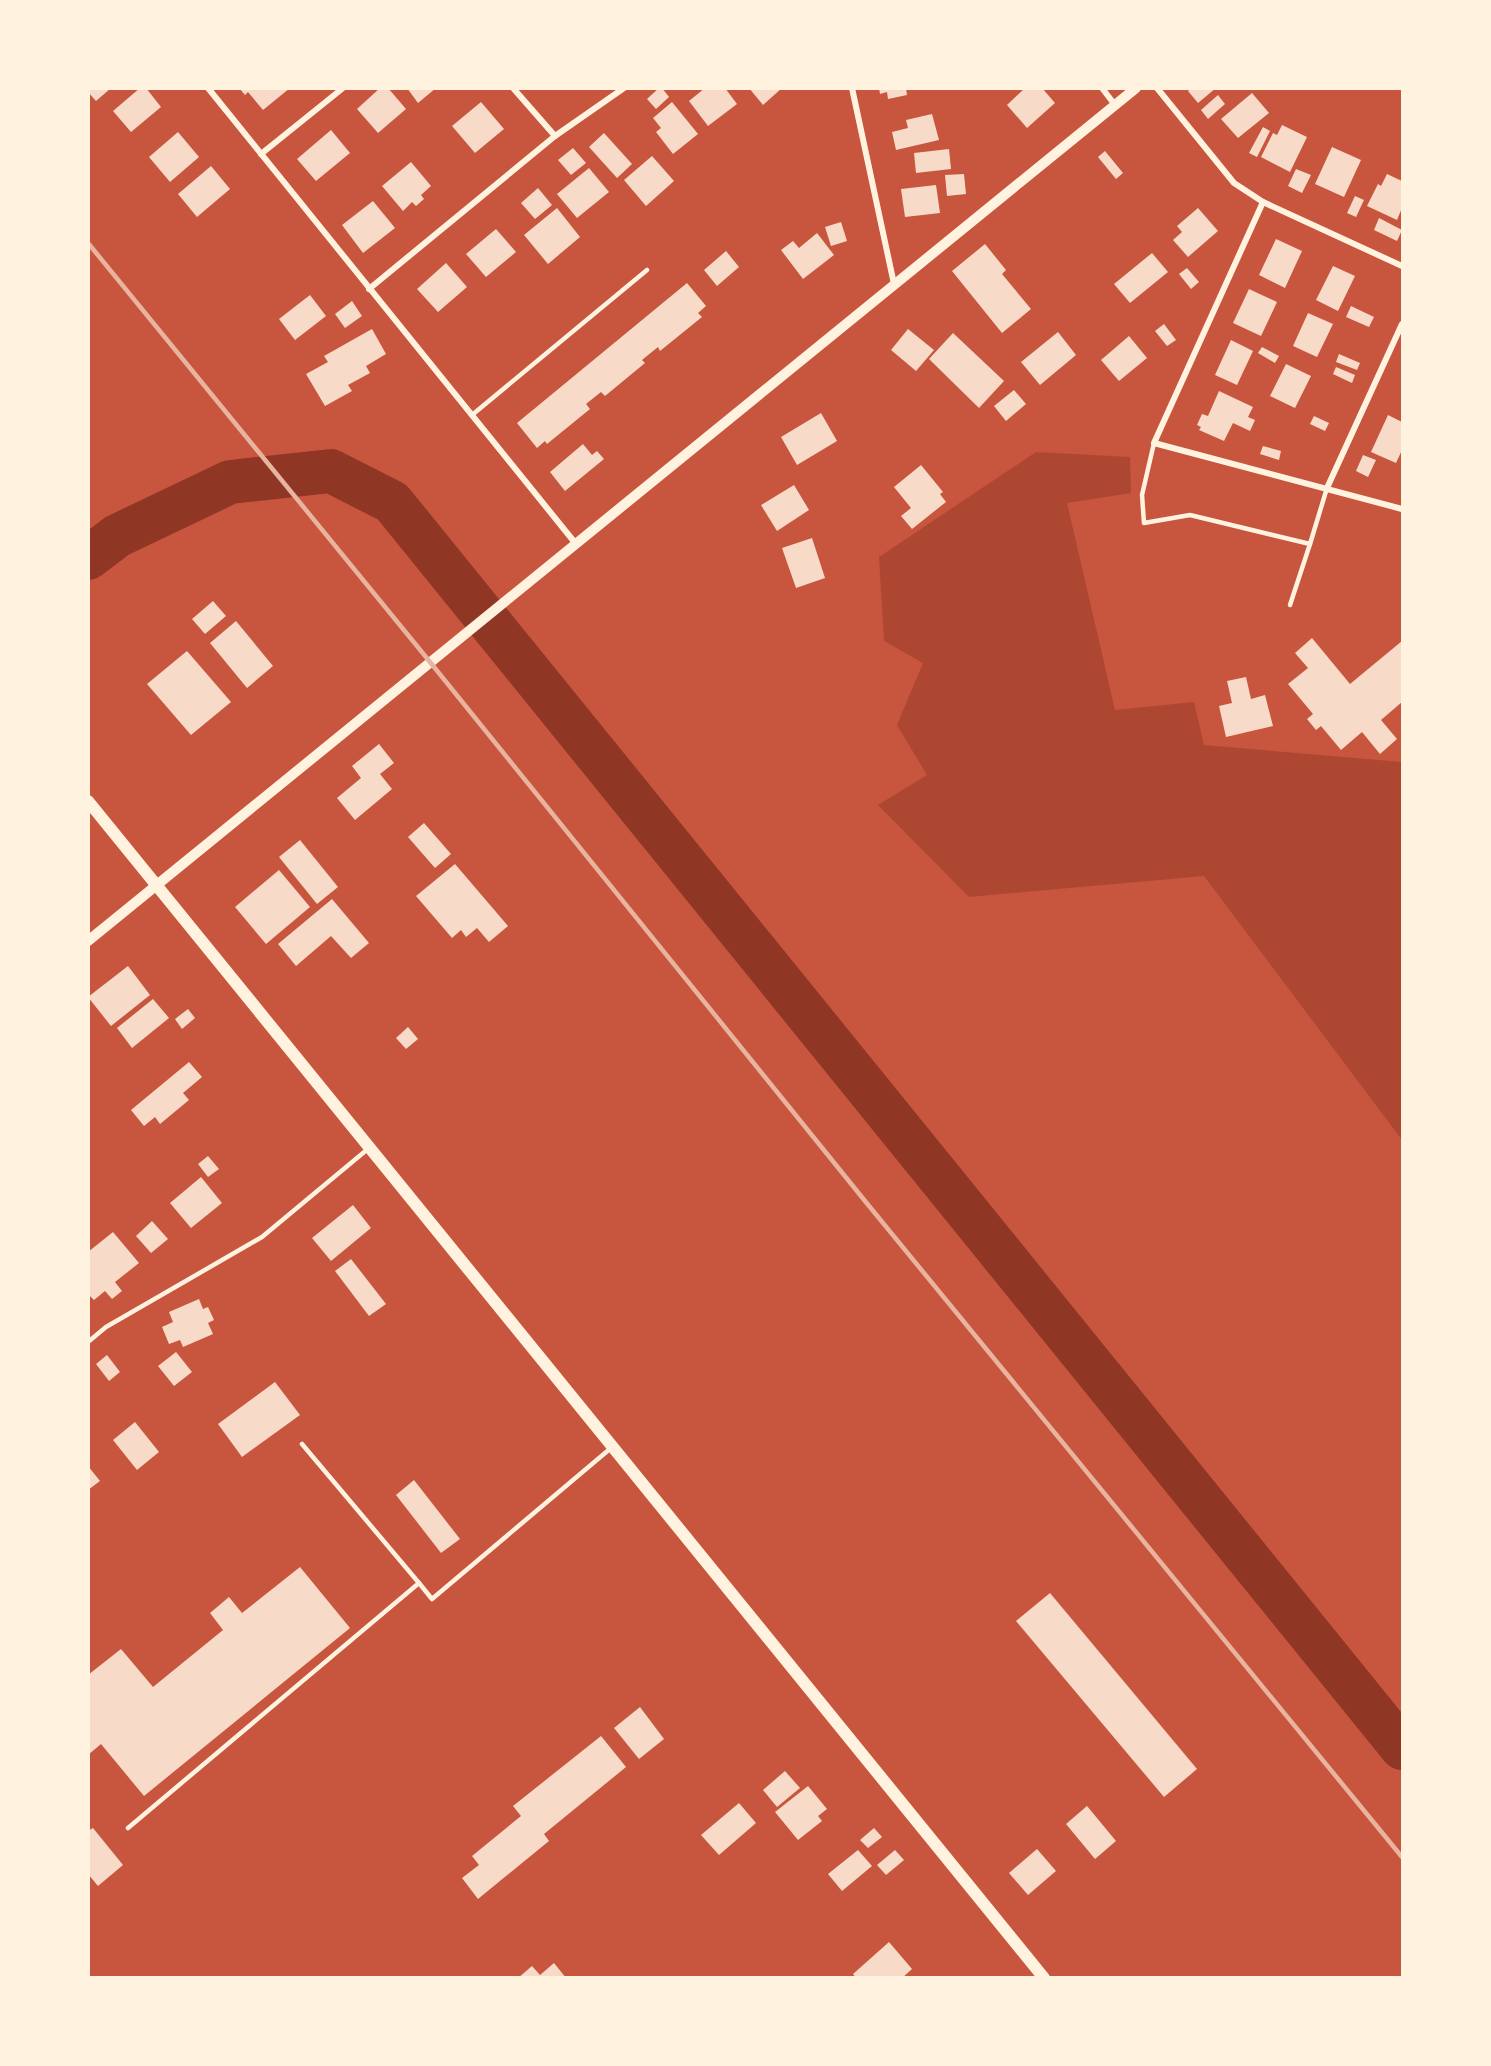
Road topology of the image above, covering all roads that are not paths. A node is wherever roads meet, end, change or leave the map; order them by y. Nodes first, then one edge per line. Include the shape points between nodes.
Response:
1 (208, 88) edge
2 (343, 88) edge
3 (513, 88) edge
4 (624, 88) edge
5 (852, 88) edge
6 (1102, 88) edge
7 (1136, 88) edge
8 (1157, 88) edge
9 (1115, 105) junction
10 (555, 136) junction
11 (261, 154) junction
12 (1263, 202) junction
13 (1402, 266) edge
14 (647, 270) dead end
15 (894, 284) junction
16 (369, 289) junction
17 (1402, 324) edge
18 (472, 415) junction
19 (1154, 443) junction
20 (1327, 488) junction
21 (1402, 509) edge
22 (576, 544) junction
23 (1310, 544) junction
24 (1290, 605) dead end
25 (88, 801) edge
26 (157, 885) junction
27 (88, 941) edge
28 (370, 1148) junction
29 (88, 1342) edge
30 (302, 1444) dead end
31 (613, 1446) junction
32 (419, 1583) junction
33 (128, 1828) dead end
34 (1044, 1977) edge

1 - 11 street
2 - 11 street
3 - 10 street
4 - 10 street
5 - 15 street
6 - 9 street
7 - 9 street
8 - 12 street via 1234,183
9 - 15 street
10 - 16 street
11 - 16 street
12 - 13 street
12 - 19 street
14 - 18 lane
15 - 22 street
16 - 18 street
17 - 20 street
18 - 22 street
19 - 20 street
19 - 23 lane via 1142,495 1144,523 1190,515
20 - 21 street
20 - 23 lane
22 - 26 street
23 - 24 lane
25 - 26 main road
26 - 27 street
26 - 28 main road
28 - 29 lane via 262,1237
28 - 31 main road
30 - 32 lane
31 - 32 lane via 432,1599
31 - 34 main road
32 - 33 lane

